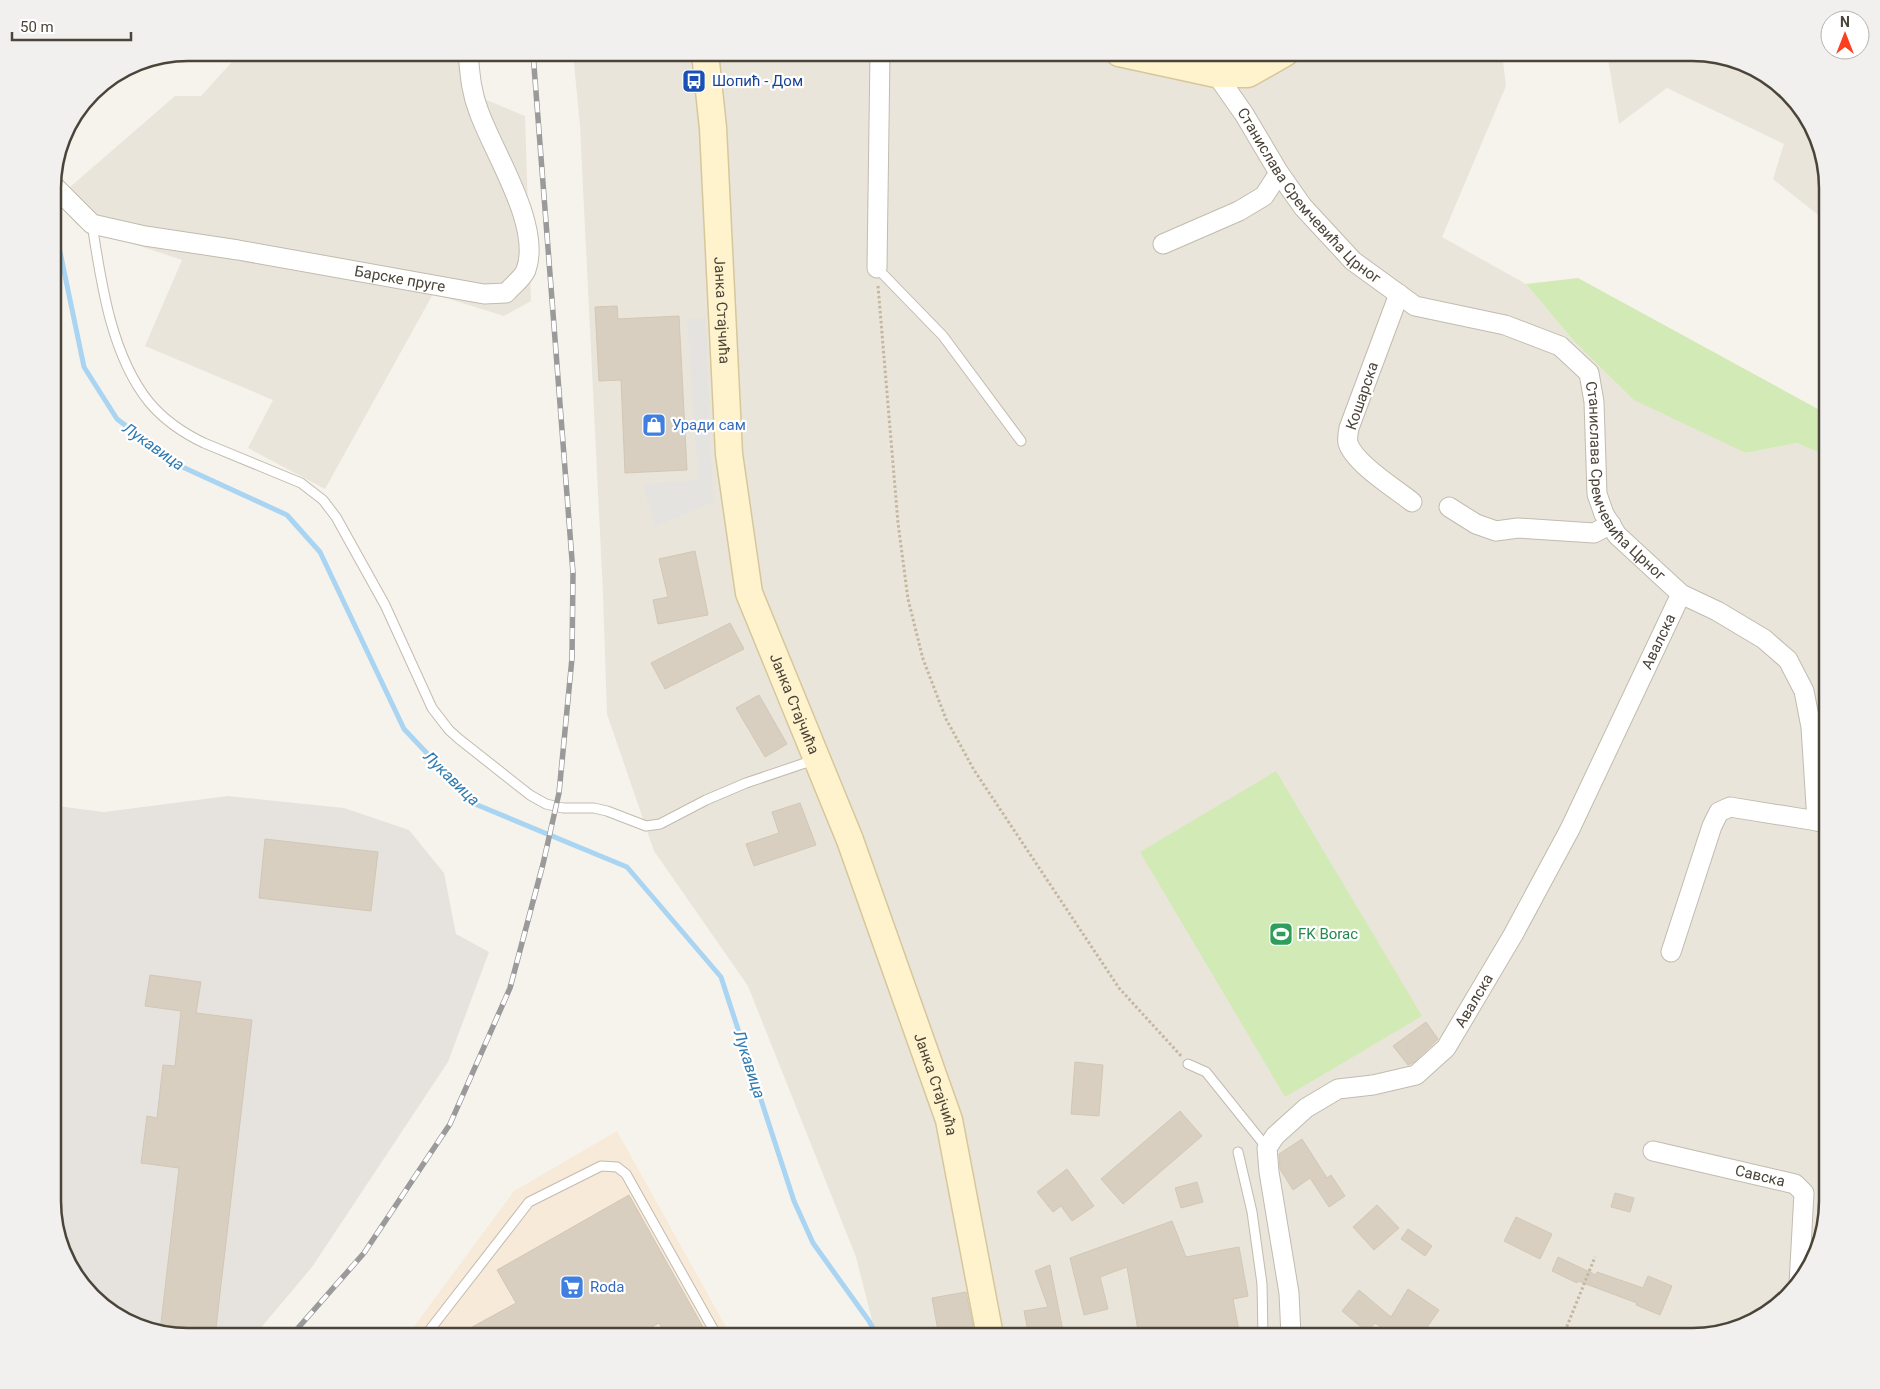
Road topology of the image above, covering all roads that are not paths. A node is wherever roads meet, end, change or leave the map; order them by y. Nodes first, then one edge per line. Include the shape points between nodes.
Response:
1 (1160, 61) edge
2 (1269, 61) edge
3 (469, 62) edge
4 (706, 62) edge
5 (880, 62) edge
6 (1216, 74) junction
7 (1278, 172) junction
8 (62, 194) edge
9 (92, 224) junction
10 (1163, 244) dead end
11 (877, 268) joint
12 (1399, 294) junction
13 (1021, 441) dead end
14 (1412, 502) dead end
15 (1449, 507) dead end
16 (1610, 524) junction
17 (1681, 594) junction
18 (817, 759) junction
19 (1819, 797) edge
20 (1819, 822) edge
21 (1671, 952) dead end
22 (1188, 1064) road end
23 (1267, 1148) junction
24 (1653, 1151) dead end
25 (1238, 1152) dead end
26 (1800, 1266) edge
27 (431, 1328) edge
28 (713, 1328) edge
29 (988, 1328) edge
30 (1263, 1328) edge
31 (1291, 1328) edge

1 - 6 street
2 - 6 street via 1248,74
3 - 9 street, Барске пруге via 471,91 479,114 524,214 530,253 526,272 506,293 484,294
4 - 18 street, Јанка Стајчића via 713,128 729,454 749,593
5 - 11 street
6 - 7 street, Станислава Сремчевића Црног
7 - 10 street via 1264,196 1239,211
7 - 12 street, Станислава Сремчевића Црног via 1303,207 1353,261
8 - 9 street
9 - 18 lane via 104,293 115,332 130,372 150,402 189,436 301,483 323,500 336,517 385,605 432,708 459,739 530,795 554,807 607,810 652,826 746,783
11 - 13 lane via 944,336
12 - 14 street, Кошарска via 1347,441 1361,462
12 - 16 street, Станислава Сремчевића Црног via 1415,306 1505,326 1560,346 1589,373 1594,402 1597,494
15 - 16 street via 1476,524 1496,531 1518,528 1594,533
16 - 17 street, Станислава Сремчевића Црног via 1617,535
17 - 19 street, Станислава Сремчевића Црног via 1764,639 1788,660 1804,691
17 - 23 street, Авалска via 1570,829 1513,935 1446,1048 1416,1075 1338,1089 1306,1108 1274,1136
18 - 29 street, Јанка Стајчића via 850,840 949,1120
20 - 21 street via 1730,807 1719,812
22 - 23 lane via 1206,1072
23 - 31 street via 1289,1293
24 - 26 street, Савска via 1795,1184 1804,1194
25 - 30 lane via 1252,1212 1261,1275
27 - 28 lane via 529,1202 601,1166 617,1167 626,1174

